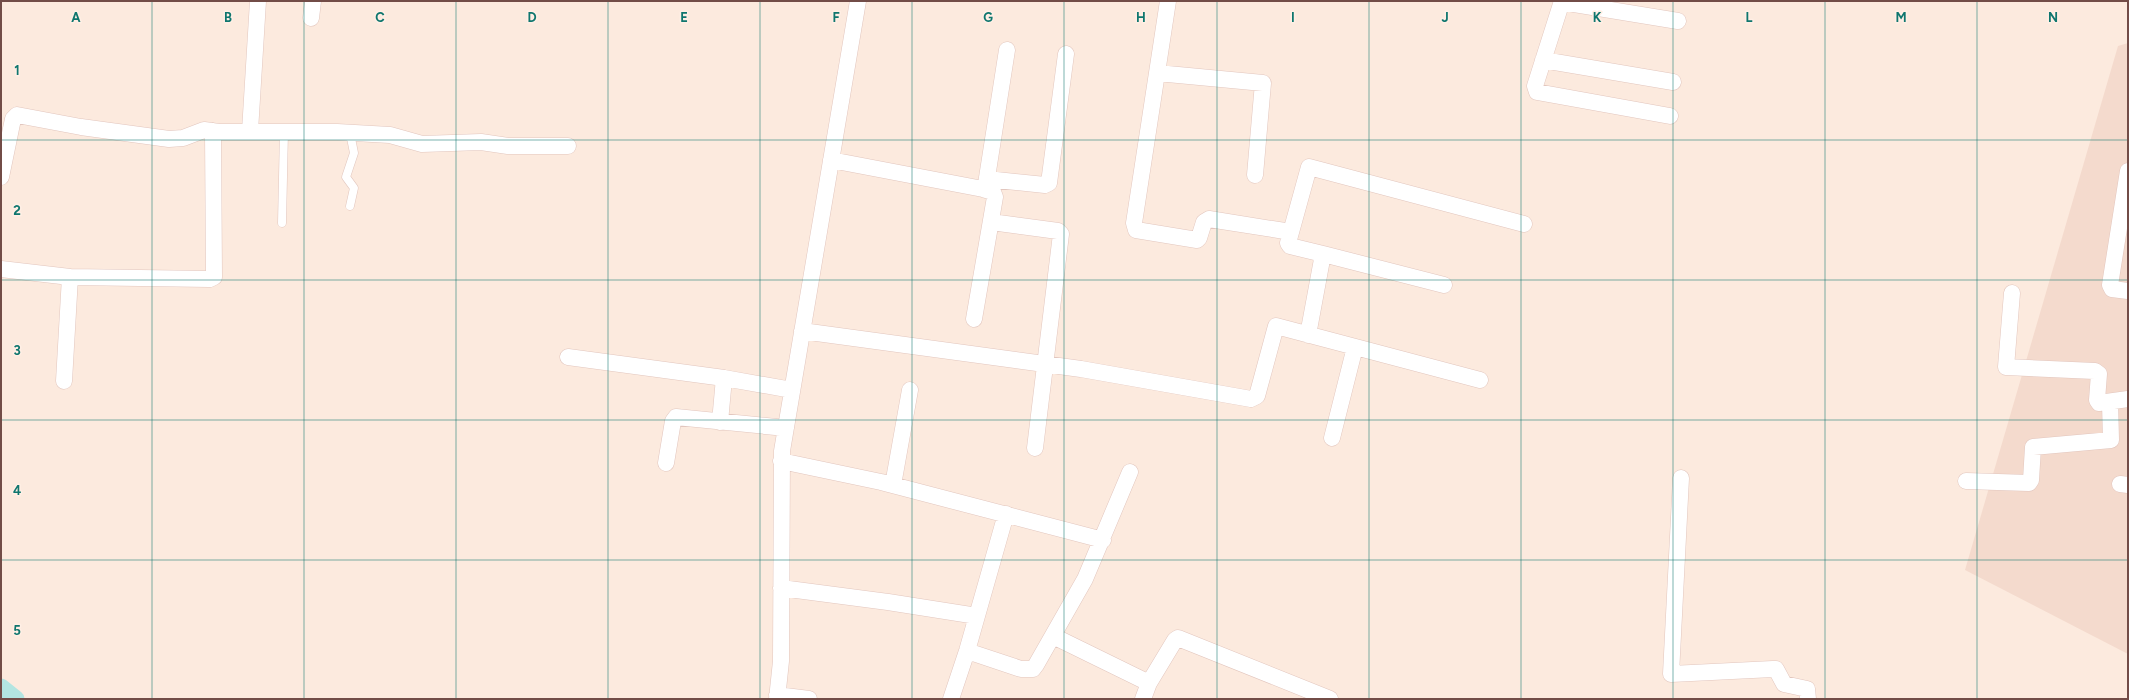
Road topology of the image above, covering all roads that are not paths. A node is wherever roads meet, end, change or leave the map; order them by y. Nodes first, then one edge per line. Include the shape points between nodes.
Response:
1 (258, 1) edge
2 (313, 1) edge
3 (858, 1) edge
4 (1168, 1) edge
5 (1562, 2) edge
6 (311, 18) dead end
7 (1678, 21) dead end
8 (1007, 50) dead end
9 (1066, 54) dead end
10 (1544, 60) junction
11 (1157, 73) junction
12 (1673, 82) dead end
13 (1670, 116) dead end
14 (213, 131) junction
15 (250, 131) junction
16 (284, 131) junction
17 (350, 133) junction
18 (568, 146) dead end
19 (831, 160) junction
20 (2128, 171) edge
21 (1255, 175) dead end
22 (1, 177) edge
23 (985, 184) junction
24 (350, 206) dead end
25 (991, 222) junction
26 (282, 223) dead end
27 (1524, 224) dead end
28 (1291, 232) junction
29 (1323, 254) junction
30 (1, 269) edge
31 (70, 277) junction
32 (1444, 285) dead end
33 (2128, 291) edge
34 (2012, 293) dead end
35 (974, 319) dead end
36 (802, 331) junction
37 (1308, 335) junction
38 (1354, 347) junction
39 (568, 356) dead end
40 (1046, 364) junction
41 (724, 378) junction
42 (1480, 380) dead end
43 (64, 381) dead end
44 (792, 390) junction
45 (910, 390) dead end
46 (2128, 399) edge
47 (2110, 402) junction
48 (720, 422) junction
49 (786, 428) junction
50 (1332, 438) dead end
51 (1035, 448) dead end
52 (781, 461) junction
53 (666, 463) dead end
54 (1130, 472) dead end
55 (1681, 478) dead end
56 (1966, 481) dead end
57 (893, 485) junction
58 (1006, 514) junction
59 (1103, 540) junction
60 (780, 588) junction
61 (977, 616) junction
62 (1053, 636) junction
63 (967, 651) junction
64 (1149, 683) junction
65 (777, 697) edge
66 (809, 699) edge
67 (951, 699) edge
68 (1143, 699) edge
69 (1330, 699) edge
70 (1808, 699) edge

1 - 15 street
2 - 6 street
3 - 19 street
4 - 11 street
5 - 7 street
5 - 10 street
8 - 23 street
9 - 23 street via 1049,183
10 - 12 street
10 - 13 street via 1535,86 1538,92
11 - 21 street via 1263,83
11 - 28 street via 1134,223 1136,230 1196,240 1204,222 1209,219
14 - 15 street
14 - 22 street via 204,130 183,138 169,139 17,115 13,119
14 - 31 street via 214,277
15 - 16 street
16 - 17 street
16 - 26 lane
17 - 18 street via 396,136 422,144 481,142 508,146
17 - 24 lane via 354,153 346,177 354,188
19 - 23 street
19 - 36 street
20 - 33 street via 2110,285 2112,289
23 - 25 street via 995,195
25 - 35 street
25 - 40 street via 1058,231 1061,234
27 - 28 street via 1311,167 1307,169
28 - 29 street via 1288,243 1290,246
29 - 32 street
29 - 37 street
30 - 31 street
31 - 43 street
34 - 47 street via 2006,367 2095,371 2099,374 2097,400 2100,403
36 - 40 street
36 - 44 street
37 - 38 street
37 - 40 street via 1275,327 1257,396 1251,399
38 - 42 street
38 - 50 street
39 - 41 street
40 - 51 street
41 - 44 street
41 - 48 street
44 - 49 street
45 - 57 street
46 - 47 street
47 - 56 street via 2111,440 2033,447 2029,483
48 - 49 street
48 - 53 street via 678,417 674,419
49 - 52 street
52 - 57 street
52 - 60 street
54 - 59 street
55 - 70 street via 1671,674 1776,669 1784,684 1807,689
57 - 58 street
58 - 59 street
58 - 61 street
59 - 62 street via 1085,579
60 - 61 street
60 - 65 street via 781,661
61 - 63 street
62 - 63 street via 1033,669 1027,670
62 - 64 street
63 - 67 street
64 - 68 street
64 - 69 street via 1178,638
65 - 66 street

